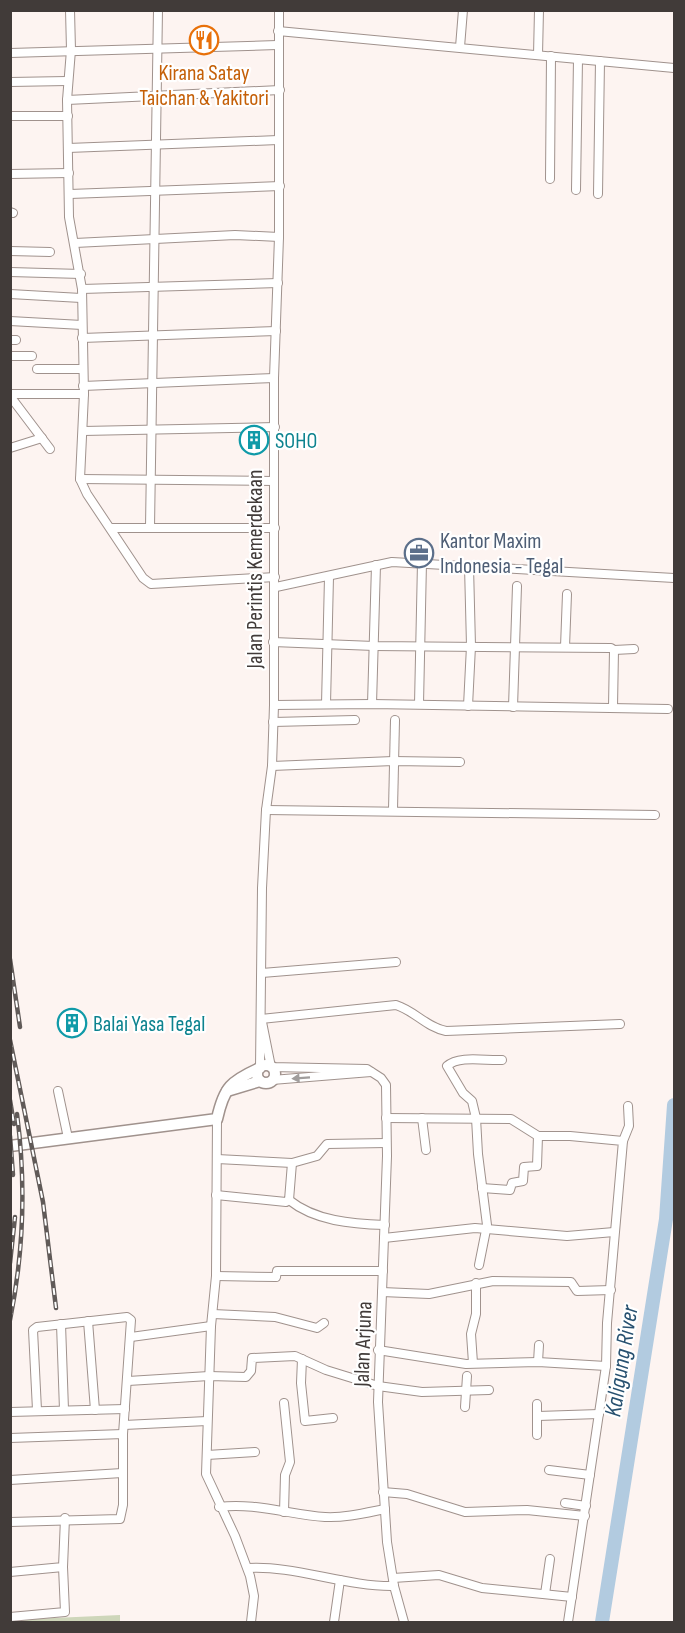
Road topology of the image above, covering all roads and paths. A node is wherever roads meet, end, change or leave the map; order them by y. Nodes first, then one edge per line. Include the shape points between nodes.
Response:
1 (70, 10) edge
2 (158, 10) edge
3 (279, 10) edge
4 (463, 10) edge
5 (539, 10) edge
6 (278, 31) junction
7 (277, 45) junction
8 (460, 47) junction
9 (71, 50) junction
10 (158, 50) junction
11 (10, 53) edge
12 (538, 55) junction
13 (551, 56) junction
14 (578, 59) junction
15 (600, 61) junction
16 (675, 68) edge
17 (67, 81) junction
18 (10, 82) edge
19 (280, 90) junction
20 (157, 98) junction
21 (67, 100) junction
22 (10, 116) edge
23 (68, 116) junction
24 (278, 140) junction
25 (156, 145) junction
26 (68, 148) junction
27 (69, 173) junction
28 (10, 174) edge
29 (550, 179) dead end
30 (280, 186) junction
31 (576, 190) dead end
32 (156, 191) junction
33 (70, 194) junction
34 (598, 194) dead end
35 (279, 237) junction
36 (156, 239) junction
37 (75, 243) junction
38 (10, 251) edge
39 (50, 252) dead end
40 (10, 272) edge
41 (81, 274) junction
42 (278, 283) junction
43 (155, 287) junction
44 (10, 294) edge
45 (82, 294) junction
46 (10, 321) edge
47 (82, 325) junction
48 (276, 331) junction
49 (154, 335) junction
50 (82, 338) junction
51 (10, 356) edge
52 (33, 356) dead end
53 (37, 369) dead end
54 (82, 369) junction
55 (274, 378) junction
56 (154, 383) junction
57 (83, 390) junction
58 (10, 395) edge
59 (275, 427) junction
60 (153, 429) junction
61 (83, 431) junction
62 (42, 438) junction
63 (10, 447) edge
64 (50, 449) dead end
65 (152, 478) junction
66 (81, 479) junction
67 (274, 481) junction
68 (150, 527) junction
69 (111, 528) junction
70 (275, 528) junction
71 (422, 562) junction
72 (376, 565) junction
73 (469, 566) junction
74 (275, 577) junction
75 (329, 577) junction
76 (675, 578) edge
77 (518, 586) dead end
78 (276, 587) junction
79 (567, 594) dead end
80 (273, 642) junction
81 (328, 644) junction
82 (422, 645) junction
83 (374, 646) junction
84 (471, 646) junction
85 (565, 646) junction
86 (515, 647) junction
87 (634, 649) dead end
88 (614, 650) junction
89 (372, 704) junction
90 (419, 704) junction
91 (274, 705) junction
92 (326, 705) junction
93 (468, 706) junction
94 (513, 707) junction
95 (613, 707) junction
96 (668, 709) dead end
97 (355, 720) dead end
98 (395, 720) dead end
99 (273, 722) junction
100 (393, 761) junction
101 (460, 762) dead end
102 (272, 766) junction
103 (266, 810) junction
104 (393, 810) junction
105 (655, 815) dead end
106 (396, 962) dead end
107 (262, 973) junction
108 (261, 1019) junction
109 (620, 1024) dead end
110 (502, 1060) dead end
111 (265, 1067) junction
112 (371, 1072) junction
113 (266, 1080) junction
114 (57, 1091) dead end
115 (227, 1091) junction
116 (628, 1106) dead end
117 (386, 1118) junction
118 (422, 1118) junction
119 (476, 1118) junction
120 (217, 1119) junction
121 (537, 1137) junction
122 (68, 1138) junction
123 (623, 1142) junction
124 (386, 1143) junction
125 (10, 1146) edge
126 (426, 1150) dead end
127 (217, 1159) junction
128 (292, 1163) junction
129 (482, 1188) junction
130 (216, 1195) junction
131 (289, 1200) junction
132 (385, 1225) junction
133 (486, 1229) junction
134 (614, 1232) junction
135 (384, 1238) junction
136 (479, 1265) dead end
137 (383, 1271) junction
138 (216, 1276) junction
139 (476, 1283) junction
140 (611, 1290) junction
141 (382, 1292) junction
142 (213, 1314) junction
143 (88, 1321) junction
144 (324, 1323) dead end
145 (61, 1324) junction
146 (211, 1326) junction
147 (131, 1337) junction
148 (539, 1344) dead end
149 (378, 1350) junction
150 (302, 1359) junction
151 (538, 1362) junction
152 (472, 1363) junction
153 (606, 1366) junction
154 (209, 1376) junction
155 (468, 1376) dead end
156 (128, 1381) junction
157 (378, 1386) junction
158 (489, 1390) dead end
159 (467, 1391) junction
160 (284, 1403) dead end
161 (537, 1404) dead end
162 (465, 1407) dead end
163 (125, 1409) junction
164 (37, 1410) junction
165 (64, 1410) junction
166 (96, 1410) junction
167 (10, 1412) edge
168 (599, 1414) junction
169 (538, 1416) junction
170 (333, 1418) dead end
171 (207, 1421) junction
172 (123, 1429) junction
173 (537, 1436) dead end
174 (10, 1438) edge
175 (255, 1452) dead end
176 (207, 1455) junction
177 (549, 1470) dead end
178 (123, 1473) junction
179 (590, 1475) junction
180 (10, 1480) edge
181 (382, 1492) junction
182 (565, 1503) dead end
183 (586, 1506) junction
184 (219, 1507) junction
185 (385, 1509) junction
186 (284, 1512) junction
187 (585, 1516) junction
188 (65, 1518) junction
189 (10, 1522) edge
190 (550, 1559) dead end
191 (63, 1567) junction
192 (248, 1568) junction
193 (10, 1572) edge
194 (340, 1580) junction
195 (393, 1582) junction
196 (545, 1593) junction
197 (572, 1597) junction
198 (10, 1617) edge
199 (251, 1623) edge
200 (334, 1623) edge
201 (404, 1623) edge
202 (568, 1623) edge

1 - 9 street
2 - 10 street
3 - 6 street, Jalan Perintis Kemerdekaan
4 - 8 street
5 - 12 street
6 - 7 street, Jalan Perintis Kemerdekaan
6 - 8 street
7 - 10 street
7 - 19 street, Jalan Perintis Kemerdekaan
8 - 12 street
9 - 10 street
9 - 11 street
9 - 17 street
10 - 20 street
12 - 13 street
13 - 14 street
13 - 29 street
14 - 15 street
14 - 31 street
15 - 16 street
15 - 34 street
17 - 18 street
17 - 21 street
19 - 20 street
19 - 24 street, Jalan Perintis Kemerdekaan
20 - 21 street
20 - 25 street
21 - 23 street
22 - 23 street
23 - 26 street
24 - 25 street
24 - 30 street, Jalan Perintis Kemerdekaan
25 - 26 street
25 - 32 street
26 - 27 street
27 - 28 street
27 - 33 street
30 - 32 street
30 - 35 street, Jalan Perintis Kemerdekaan
32 - 33 street
32 - 36 street
33 - 37 street via 70,226
35 - 36 street via 245,234
35 - 42 street, Jalan Perintis Kemerdekaan
36 - 37 street
36 - 43 street
37 - 41 street
38 - 39 street
40 - 41 street
41 - 45 street
42 - 43 street
42 - 48 street, Jalan Perintis Kemerdekaan
43 - 45 street
43 - 49 street
44 - 45 street
45 - 47 street
46 - 47 street
47 - 50 street
48 - 49 street
48 - 55 street, Jalan Perintis Kemerdekaan
49 - 50 street
49 - 56 street
50 - 54 street
51 - 52 street
53 - 54 street
54 - 57 street
55 - 56 street
55 - 59 street, Jalan Perintis Kemerdekaan
56 - 57 street
56 - 60 street
57 - 58 street
57 - 61 street
58 - 62 street
59 - 60 street
59 - 67 street, Jalan Perintis Kemerdekaan
60 - 61 street
60 - 65 street
61 - 66 street
62 - 63 street
62 - 64 street
65 - 66 street
65 - 67 street
65 - 68 street
66 - 69 street
67 - 70 street, Jalan Perintis Kemerdekaan
68 - 69 street
68 - 70 street
69 - 74 street via 143,578 151,584
70 - 74 street, Jalan Perintis Kemerdekaan
71 - 72 street
71 - 73 street
71 - 82 street
72 - 75 street
72 - 83 street
73 - 76 street
73 - 84 street
74 - 78 street, Jalan Perintis Kemerdekaan
75 - 78 street
75 - 81 street
77 - 86 street
78 - 80 street, Jalan Perintis Kemerdekaan
79 - 85 street
80 - 81 street
80 - 91 street, Jalan Perintis Kemerdekaan
81 - 83 street
81 - 92 street
82 - 83 street
82 - 84 street
82 - 90 street
83 - 89 street
84 - 86 street
84 - 93 street
85 - 86 street
85 - 88 street
86 - 94 street
87 - 88 street
88 - 95 street
89 - 90 street
89 - 92 street
90 - 93 street
91 - 92 street
91 - 99 street, Jalan Perintis Kemerdekaan
93 - 94 street
94 - 95 street
95 - 96 street
97 - 99 street
98 - 100 street
99 - 102 street, Jalan Perintis Kemerdekaan
100 - 101 street
100 - 102 street
100 - 104 street
102 - 103 street, Jalan Perintis Kemerdekaan
103 - 104 street
103 - 107 street, Jalan Perintis Kemerdekaan
104 - 105 street
106 - 107 street
107 - 108 street, Jalan Perintis Kemerdekaan
108 - 109 street via 396,1005 432,1028 446,1031
108 - 111 street, Jalan Perintis Kemerdekaan
110 - 119 street via 466,1060 447,1066 463,1094 472,1101
111 - 112 street
111 - 113 street, Jalan Perintis Kemerdekaan via 257,1076
111 - 115 street via 238,1078
112 -> 113 street
112 - 117 street, Jalan Arjuna via 386,1085
113 - 115 street
114 - 122 street
115 - 120 street
116 - 123 street via 629,1125
117 - 118 street
117 - 124 street, Jalan Arjuna
118 - 119 street
118 - 126 street
119 - 121 street via 511,1119
119 - 129 street
120 - 122 street
120 - 127 street
121 - 123 street
121 - 129 street via 537,1166 524,1167 523,1181 512,1183 510,1190
122 - 125 street
123 - 134 street
124 - 128 street via 327,1144 317,1156
124 - 132 street, Jalan Arjuna
127 - 128 street
127 - 130 street
128 - 131 street
129 - 133 street
130 - 131 street
130 - 138 street
131 - 132 street via 316,1216
132 - 135 street, Jalan Arjuna
133 - 134 street via 567,1236
133 - 135 street
133 - 136 street
134 - 140 street
135 - 137 street, Jalan Arjuna
137 - 138 street via 277,1271 276,1277
137 - 141 street, Jalan Arjuna
138 - 142 street
139 - 140 street via 572,1282 577,1291
139 - 141 street via 429,1294
139 - 152 street
140 - 153 street
141 - 149 street, Jalan Arjuna
142 - 144 street via 274,1317 317,1328
142 - 146 street
143 - 145 street
143 - 147 street via 126,1317 130,1320
143 - 166 street
145 - 164 street via 37,1327 32,1335
145 - 165 street
146 - 147 street
146 - 154 street
147 - 156 street
148 - 151 street
149 - 152 street
149 - 157 street, Jalan Arjuna
150 - 154 street via 286,1355 255,1357 246,1377
150 - 157 street
150 - 170 street via 304,1421
151 - 152 street
151 - 153 street
153 - 168 street
154 - 156 street
154 - 171 street
155 - 159 street
156 - 163 street
157 - 159 street via 422,1392
157 - 181 street, Jalan Arjuna
158 - 159 street
159 - 162 street
160 - 186 street via 290,1461 285,1475
161 - 169 street
163 - 166 street
163 - 172 street
164 - 165 street
164 - 167 street
165 - 166 street
168 - 169 street
168 - 179 street
169 - 173 street
171 - 172 street
171 - 176 street
172 - 174 street
172 - 178 street
175 - 176 street
176 - 184 street via 206,1474
177 - 179 street
178 - 180 street
178 - 188 street via 120,1519
179 - 183 street
181 - 185 street, Jalan Arjuna
181 - 187 street via 407,1494 465,1512 527,1510
182 - 183 street
183 - 187 street
184 - 186 street
184 - 192 street
185 - 186 street via 340,1517
185 - 195 street, Jalan Arjuna
187 - 197 street
188 - 189 street
188 - 191 street
190 - 196 street
191 - 193 street
191 - 198 street via 65,1612
192 - 194 street
192 - 199 street via 254,1596
194 - 195 street
194 - 200 street
195 - 196 street via 439,1575 467,1586
195 - 201 street, Jalan Arjuna
196 - 197 street
197 - 202 street

